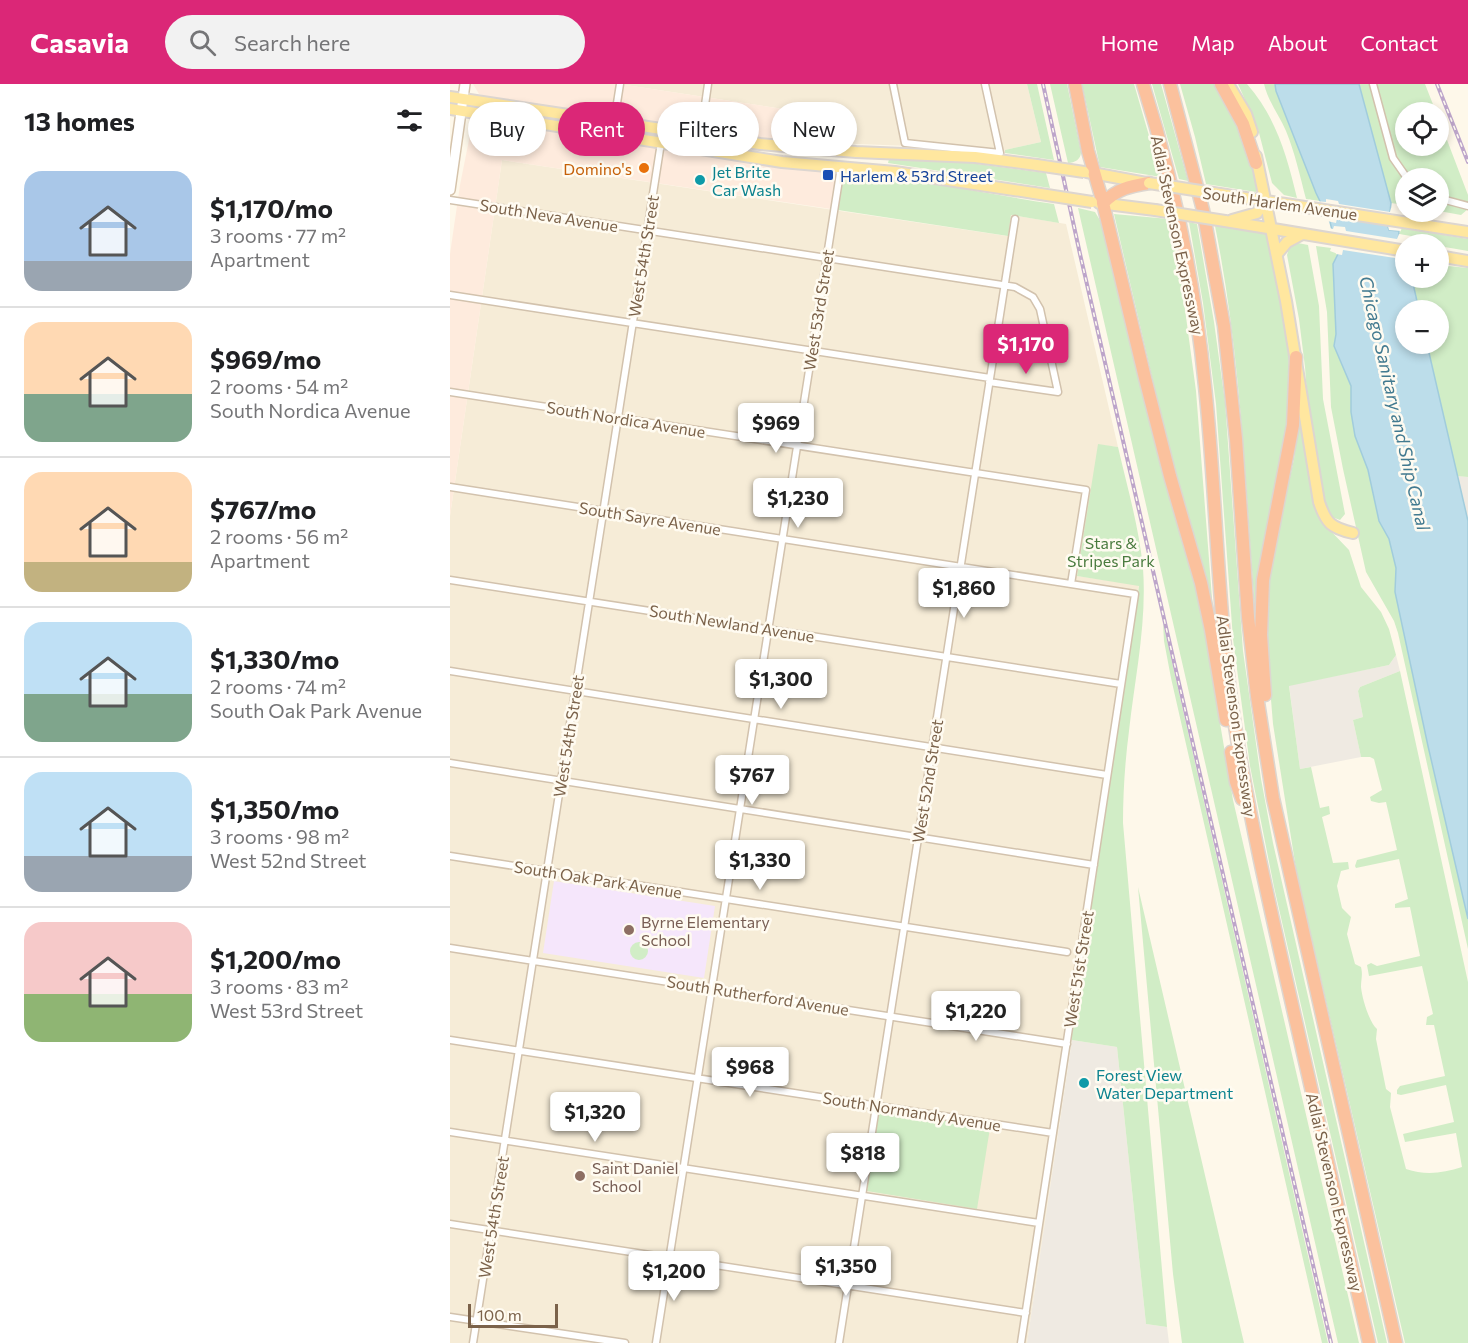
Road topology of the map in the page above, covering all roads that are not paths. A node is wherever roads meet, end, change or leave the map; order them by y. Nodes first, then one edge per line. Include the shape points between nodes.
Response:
1 (465, 84) edge
2 (620, 84) edge
3 (708, 84) edge
4 (893, 84) edge
5 (985, 84) edge
6 (1075, 84) edge
7 (1143, 84) edge
8 (1170, 84) edge
9 (1221, 84) edge
10 (1228, 84) edge
11 (1373, 84) edge
12 (450, 97) edge
13 (462, 99) junction
14 (617, 102) edge
15 (706, 102) edge
16 (456, 110) edge
17 (558, 114) edge
18 (657, 141) edge
19 (759, 144) edge
20 (659, 156) edge
21 (757, 156) edge
22 (1256, 163) junction
23 (1085, 166) junction
24 (841, 167) junction
25 (1400, 168) edge
26 (1149, 183) junction
27 (450, 190) edge
28 (450, 200) edge
29 (1266, 200) junction
30 (1449, 201) edge
31 (1098, 202) junction
32 (1468, 206) edge
33 (1015, 219) dead end
34 (1226, 221) junction
35 (1273, 229) junction
36 (647, 230) junction
37 (1468, 232) edge
38 (1302, 234) junction
39 (1395, 249) edge
40 (1277, 254) junction
41 (826, 258) junction
42 (1449, 258) edge
43 (1468, 261) edge
44 (1005, 285) junction
45 (450, 295) edge
46 (632, 323) junction
47 (811, 351) junction
48 (1296, 357) junction
49 (990, 380) junction
50 (450, 392) edge
51 (618, 417) junction
52 (797, 445) junction
53 (975, 473) junction
54 (450, 487) edge
55 (603, 511) junction
56 (1353, 533) dead end
57 (782, 538) junction
58 (960, 567) junction
59 (450, 580) edge
60 (1071, 584) junction
61 (1135, 594) joint
62 (589, 601) junction
63 (767, 629) junction
64 (946, 656) junction
65 (450, 671) edge
66 (1121, 684) junction
67 (575, 691) junction
68 (754, 718) junction
69 (932, 747) junction
70 (450, 763) edge
71 (1107, 775) junction
72 (561, 780) junction
73 (1273, 798) junction
74 (740, 808) junction
75 (918, 836) junction
76 (1256, 846) junction
77 (450, 856) edge
78 (1094, 865) junction
79 (547, 870) junction
80 (726, 898) junction
81 (904, 926) junction
82 (450, 948) edge
83 (1067, 952) dead end
84 (533, 960) junction
85 (712, 988) junction
86 (890, 1016) junction
87 (450, 1040) edge
88 (1066, 1044) junction
89 (519, 1050) junction
90 (697, 1078) junction
91 (876, 1105) junction
92 (450, 1132) edge
93 (1053, 1133) junction
94 (505, 1140) junction
95 (683, 1168) junction
96 (862, 1196) junction
97 (1040, 1223) junction
98 (450, 1224) edge
99 (490, 1231) junction
100 (669, 1258) junction
101 (848, 1286) junction
102 (1026, 1313) junction
103 (450, 1317) edge
104 (476, 1321) junction
105 (473, 1343) edge
106 (625, 1343) edge
107 (656, 1343) edge
108 (839, 1343) edge
109 (1021, 1343) edge
110 (1369, 1343) edge
111 (1396, 1343) edge

1 - 13 main road
2 - 14 street
3 - 15 street
4 - 5 street via 905,143 1000,153
6 - 23 highway
7 - 76 highway, Adlai Stevenson Expressway via 1178,217 1200,345 1227,664
8 - 73 highway, Adlai Stevenson Expressway via 1203,210 1224,326 1248,617
9 - 22 highway
10 - 22 main road via 1246,114
11 - 25 street via 1393,158
12 - 13 main road, South Harlem Avenue
13 - 16 main road
13 - 17 main road, South Harlem Avenue
16 - 18 main road, South Harlem Avenue
16 - 27 main road
19 - 23 main road, South Harlem Avenue, bridge
20 - 36 street, West 54th Street
21 - 24 main road, South Harlem Avenue
22 - 29 main road
23 - 26 main road, South Harlem Avenue
23 - 31 highway
24 - 31 main road, South Harlem Avenue, bridge via 932,176
24 - 41 street, West 53rd Street
26 - 29 main road, South Harlem Avenue, bridge
26 - 31 highway via 1119,190
28 - 36 street, South Neva Avenue
29 - 34 main road via 1252,216
29 - 35 main road
29 - 37 main road, South Harlem Avenue
30 - 32 street
31 - 34 main road, South Harlem Avenue, bridge
31 - 76 highway via 1201,583 1236,782
33 - 44 street, West 52nd Street
34 - 35 main road, South Harlem Avenue
35 - 38 main road, South Harlem Avenue
35 - 40 main road
36 - 41 street, South Neva Avenue
36 - 46 street, West 54th Street
38 - 39 main road, South Harlem Avenue
38 - 40 main road via 1287,242
40 - 48 main road
41 - 44 street, South Neva Avenue
41 - 47 street, West 53rd Street
42 - 43 main road
44 - 49 street, West 52nd Street
44 - 49 street, South Neva Avenue via 1024,290 1040,309 1058,392
45 - 46 street
46 - 47 street
46 - 51 street, West 54th Street
47 - 49 street
47 - 52 street, West 53rd Street
48 - 56 main road via 1321,508 1336,529
48 - 73 highway via 1293,425 1261,607
49 - 53 street, West 52nd Street
50 - 51 street, South Nordica Avenue
51 - 52 street, South Nordica Avenue
51 - 55 street, West 54th Street
52 - 53 street, South Nordica Avenue
52 - 57 street, West 53rd Street
53 - 58 street, West 52nd Street
53 - 60 street, South Nordica Avenue via 1086,490
54 - 55 street, South Sayre Avenue
55 - 57 street, South Sayre Avenue
55 - 62 street, West 54th Street
57 - 58 street, South Sayre Avenue
57 - 63 street, West 53rd Street
58 - 60 street, South Sayre Avenue
58 - 64 street, West 52nd Street
59 - 62 street, South Newland Avenue
60 - 61 street, South Sayre Avenue
61 - 66 street, West 51st Street
62 - 63 street, South Newland Avenue
62 - 67 street, West 54th Street
63 - 64 street, South Newland Avenue
63 - 68 street, West 53rd Street
64 - 66 street, South Newland Avenue
64 - 69 street, West 52nd Street
65 - 67 street
66 - 71 street, West 51st Street
67 - 68 street
67 - 72 street, West 54th Street
68 - 69 street
68 - 74 street, West 53rd Street
69 - 71 street
69 - 75 street, West 52nd Street
70 - 72 street
71 - 78 street, West 51st Street
72 - 74 street
72 - 79 street, West 54th Street
73 - 111 highway, Adlai Stevenson Expressway
74 - 75 street
74 - 80 street, West 53rd Street
75 - 78 street
75 - 81 street, West 52nd Street
76 - 110 highway, Adlai Stevenson Expressway
77 - 79 street, South Oak Park Avenue
78 - 88 street, West 51st Street
79 - 80 street, South Oak Park Avenue
79 - 84 street, West 54th Street
80 - 81 street, South Oak Park Avenue
80 - 85 street, West 53rd Street
81 - 83 street, South Oak Park Avenue
81 - 86 street, West 52nd Street
82 - 84 street, South Rutherford Avenue
84 - 85 street, South Rutherford Avenue
84 - 89 street, West 54th Street
85 - 86 street, South Rutherford Avenue
85 - 90 street, West 53rd Street
86 - 88 street, South Rutherford Avenue
86 - 91 street, West 52nd Street
87 - 89 street, South Normandy Avenue
88 - 93 street, West 51st Street
89 - 90 street, South Normandy Avenue
89 - 94 street, West 54th Street
90 - 91 street, South Normandy Avenue
90 - 95 street, West 53rd Street
91 - 93 street, South Normandy Avenue
91 - 96 street, West 52nd Street
92 - 94 street
93 - 97 street, West 51st Street
94 - 95 street
94 - 99 street, West 54th Street
95 - 96 street
95 - 100 street, West 53rd Street
96 - 97 street
96 - 101 street, West 52nd Street
97 - 102 street, West 51st Street
98 - 99 street
99 - 100 street
99 - 104 street, West 54th Street
100 - 101 street
100 - 107 street, West 53rd Street
101 - 102 street
101 - 108 street, West 52nd Street
102 - 109 street, West 51st Street
103 - 104 street
104 - 105 street, West 54th Street
104 - 106 street

